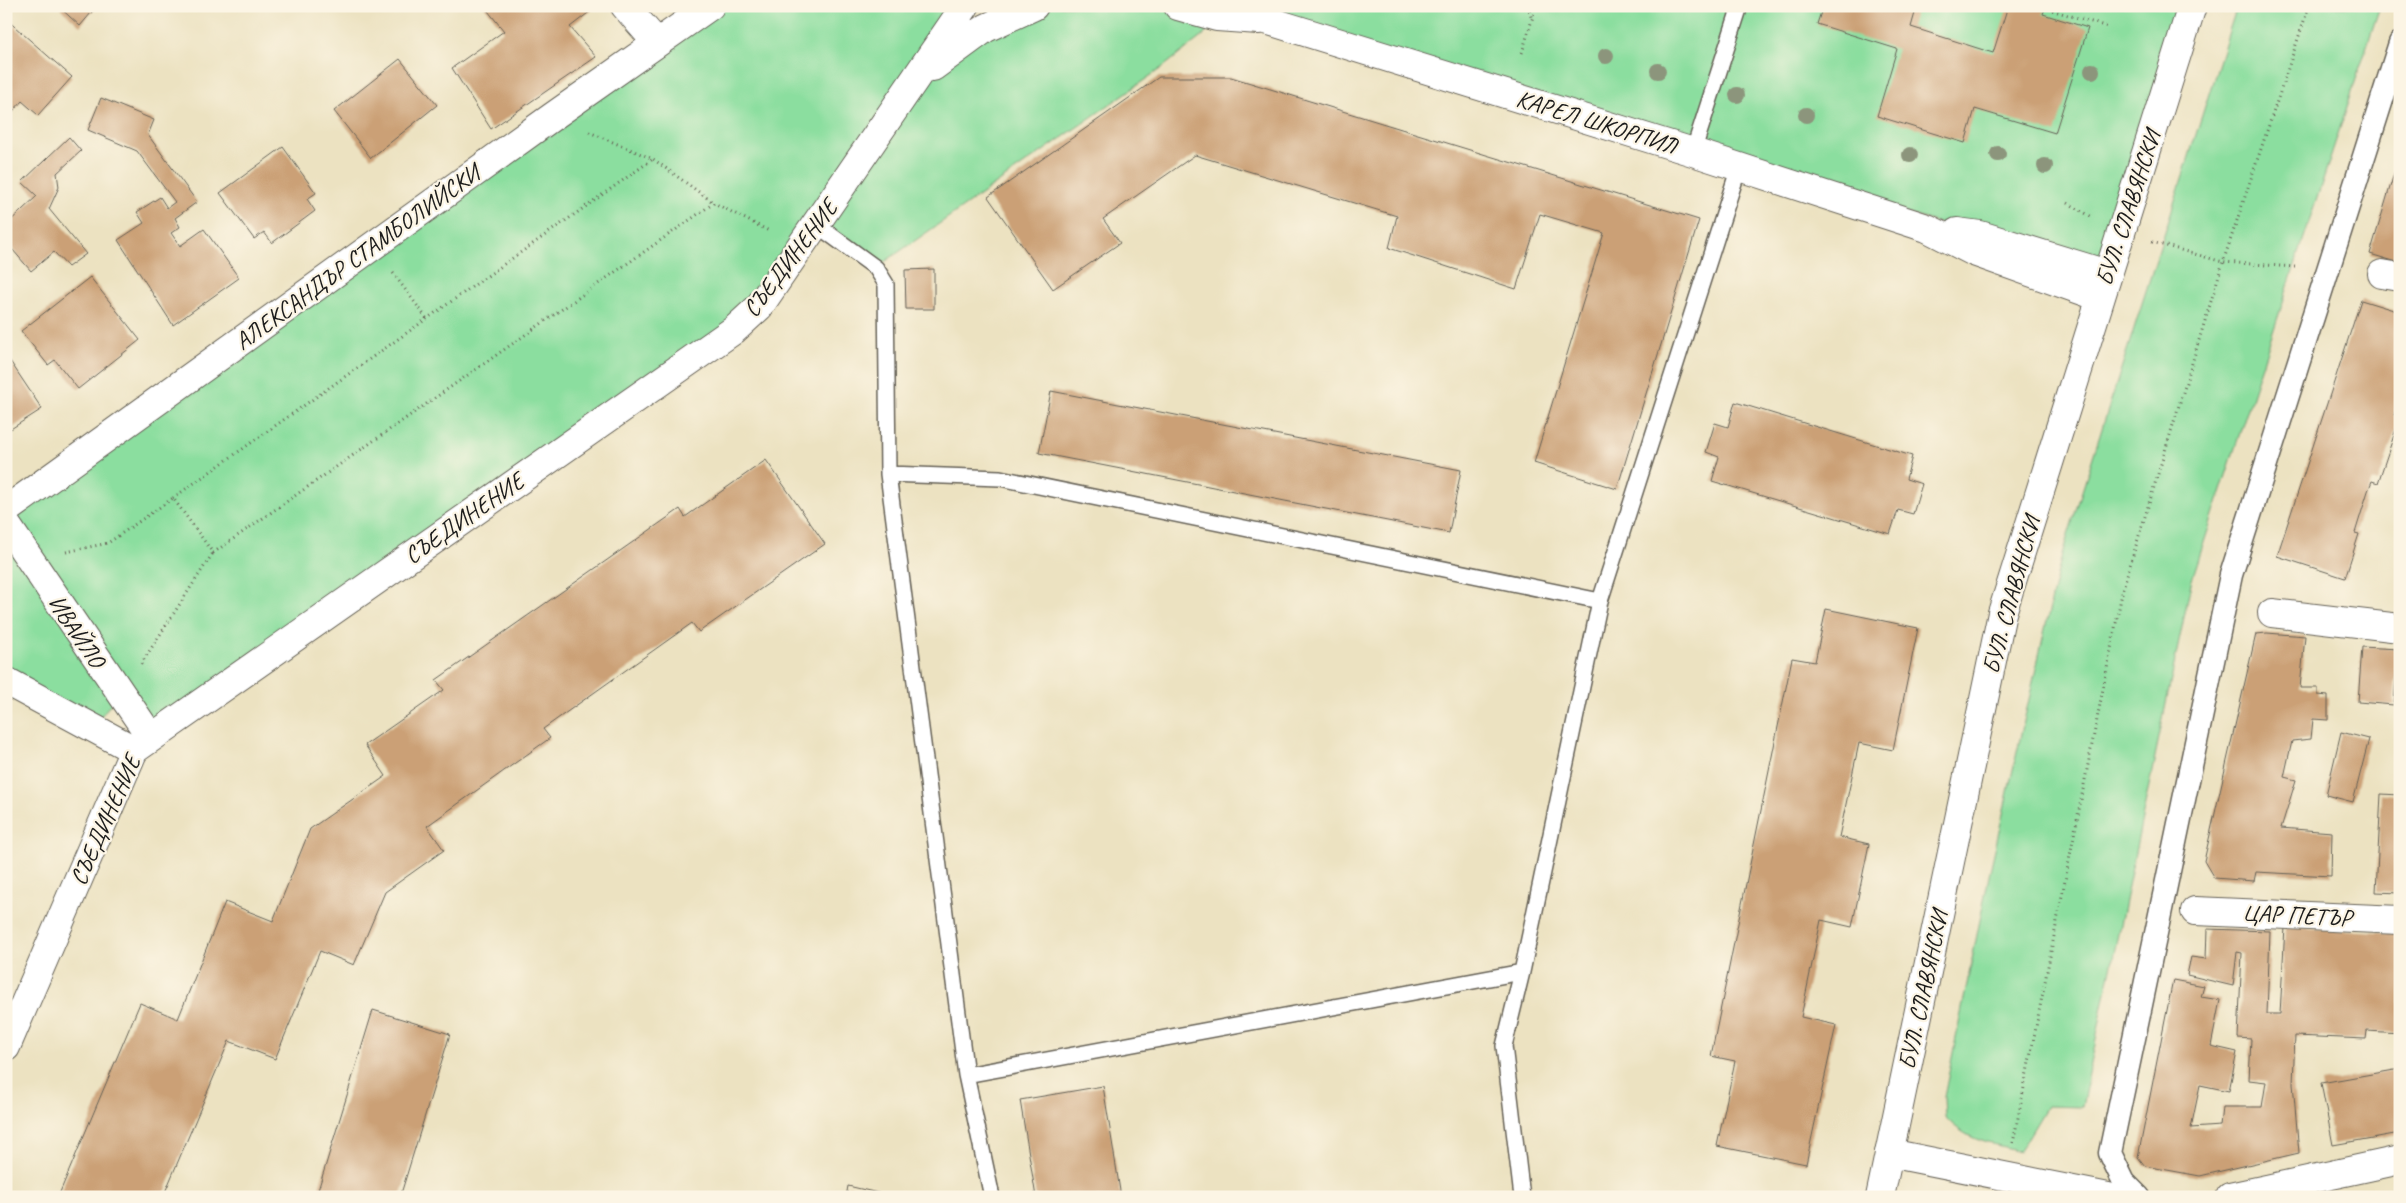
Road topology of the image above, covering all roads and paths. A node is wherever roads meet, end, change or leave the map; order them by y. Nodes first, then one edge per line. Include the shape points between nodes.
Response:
1 (624, 6) edge
2 (710, 6) edge
3 (965, 6) edge
4 (1034, 6) edge
5 (1178, 6) edge
6 (1239, 6) edge
7 (1528, 6) edge
8 (1536, 6) edge
9 (1740, 6) edge
10 (2038, 6) edge
11 (2062, 6) edge
12 (2192, 6) edge
13 (2309, 6) edge
14 (2060, 13) junction
15 (1266, 20) junction
16 (1532, 21) junction
17 (2108, 27) dead end
18 (656, 43) junction
19 (2400, 43) edge
20 (1522, 52) dead end
21 (918, 78) junction
22 (552, 117) junction
23 (1693, 152) junction
24 (653, 159) junction
25 (1739, 167) junction
26 (714, 203) junction
27 (2068, 203) dead end
28 (817, 225) junction
29 (2120, 233) junction
30 (374, 245) junction
31 (801, 247) junction
32 (2223, 262) junction
33 (2329, 272) junction
34 (2103, 285) junction
35 (426, 319) junction
36 (888, 474) junction
37 (173, 498) junction
38 (6, 510) edge
39 (6, 524) edge
40 (213, 553) junction
41 (29, 560) junction
42 (1600, 601) junction
43 (2272, 613) dead end
44 (2400, 628) edge
45 (6, 681) edge
46 (121, 695) junction
47 (142, 743) junction
48 (2194, 911) dead end
49 (2400, 920) edge
50 (1522, 972) junction
51 (6, 1047) edge
52 (966, 1076) junction
53 (2012, 1148) dead end
54 (1890, 1153) junction
55 (2400, 1160) edge
56 (992, 1197) edge
57 (1522, 1197) edge
58 (1880, 1197) edge
59 (2108, 1197) edge
60 (2139, 1197) edge
61 (2230, 1197) edge

1 - 18 street
2 - 18 street, АЛЕКСАНДЪР СТАМБОЛИЙСКИ
3 - 21 street, СЪЕДИНЕНИЕ
4 - 21 street via 986,28
5 - 15 street, КАРЕЛ ШКОРПИЛ via 1217,17
6 - 15 street, КАРЕЛ ШКОРПИЛ
7 - 16 path
8 - 16 path
9 - 23 lane
10 - 14 path
11 - 14 path
12 - 29 street, БУЛ. СЛАВЯНСКИ
13 - 32 path
14 - 17 path
15 - 23 street, КАРЕЛ ШКОРПИЛ
16 - 20 path
18 - 22 street, АЛЕКСАНДЪР СТАМБОЛИЙСКИ
19 - 33 street
21 - 28 street, СЪЕДИНЕНИЕ
22 - 24 path
22 - 30 street, АЛЕКСАНДЪР СТАМБОЛИЙСКИ
23 - 25 street, КАРЕЛ ШКОРПИЛ
24 - 26 path
24 - 35 path
25 - 34 street, КАРЕЛ ШКОРПИЛ via 1927,228 1980,235
25 - 42 lane
26 - 31 path
26 - 40 path
27 - 29 path
28 - 31 street, СЪЕДИНЕНИЕ
28 - 36 lane via 876,268 886,284
29 - 32 path
29 - 34 street, БУЛ. СЛАВЯНСКИ
30 - 35 path
30 - 38 street, АЛЕКСАНДЪР СТАМБОЛИЙСКИ
31 - 47 street, СЪЕДИНЕНИЕ via 759,307 734,330
32 - 33 path via 2293,266
32 - 53 path via 2123,588
33 - 60 street via 2231,575 2112,1143 2110,1153 2124,1182
34 - 54 street, БУЛ. СЛАВЯНСКИ via 2002,613
35 - 37 path
36 - 42 lane via 1000,478
36 - 52 lane
37 - 40 path
37 - 41 path via 108,543
39 - 41 street, ИВАЙЛО
40 - 46 path
41 - 46 street, ИВАЙЛО
42 - 50 lane
43 - 44 street
45 - 47 street
46 - 47 street, ИВАЙЛО
47 - 51 street, СЪЕДИНЕНИЕ
48 - 49 street, ЦАР ПЕТЪР
50 - 52 lane
50 - 57 lane via 1504,1046
52 - 56 lane
54 - 58 street, БУЛ. СЛАВЯНСКИ
54 - 59 street
55 - 61 street

